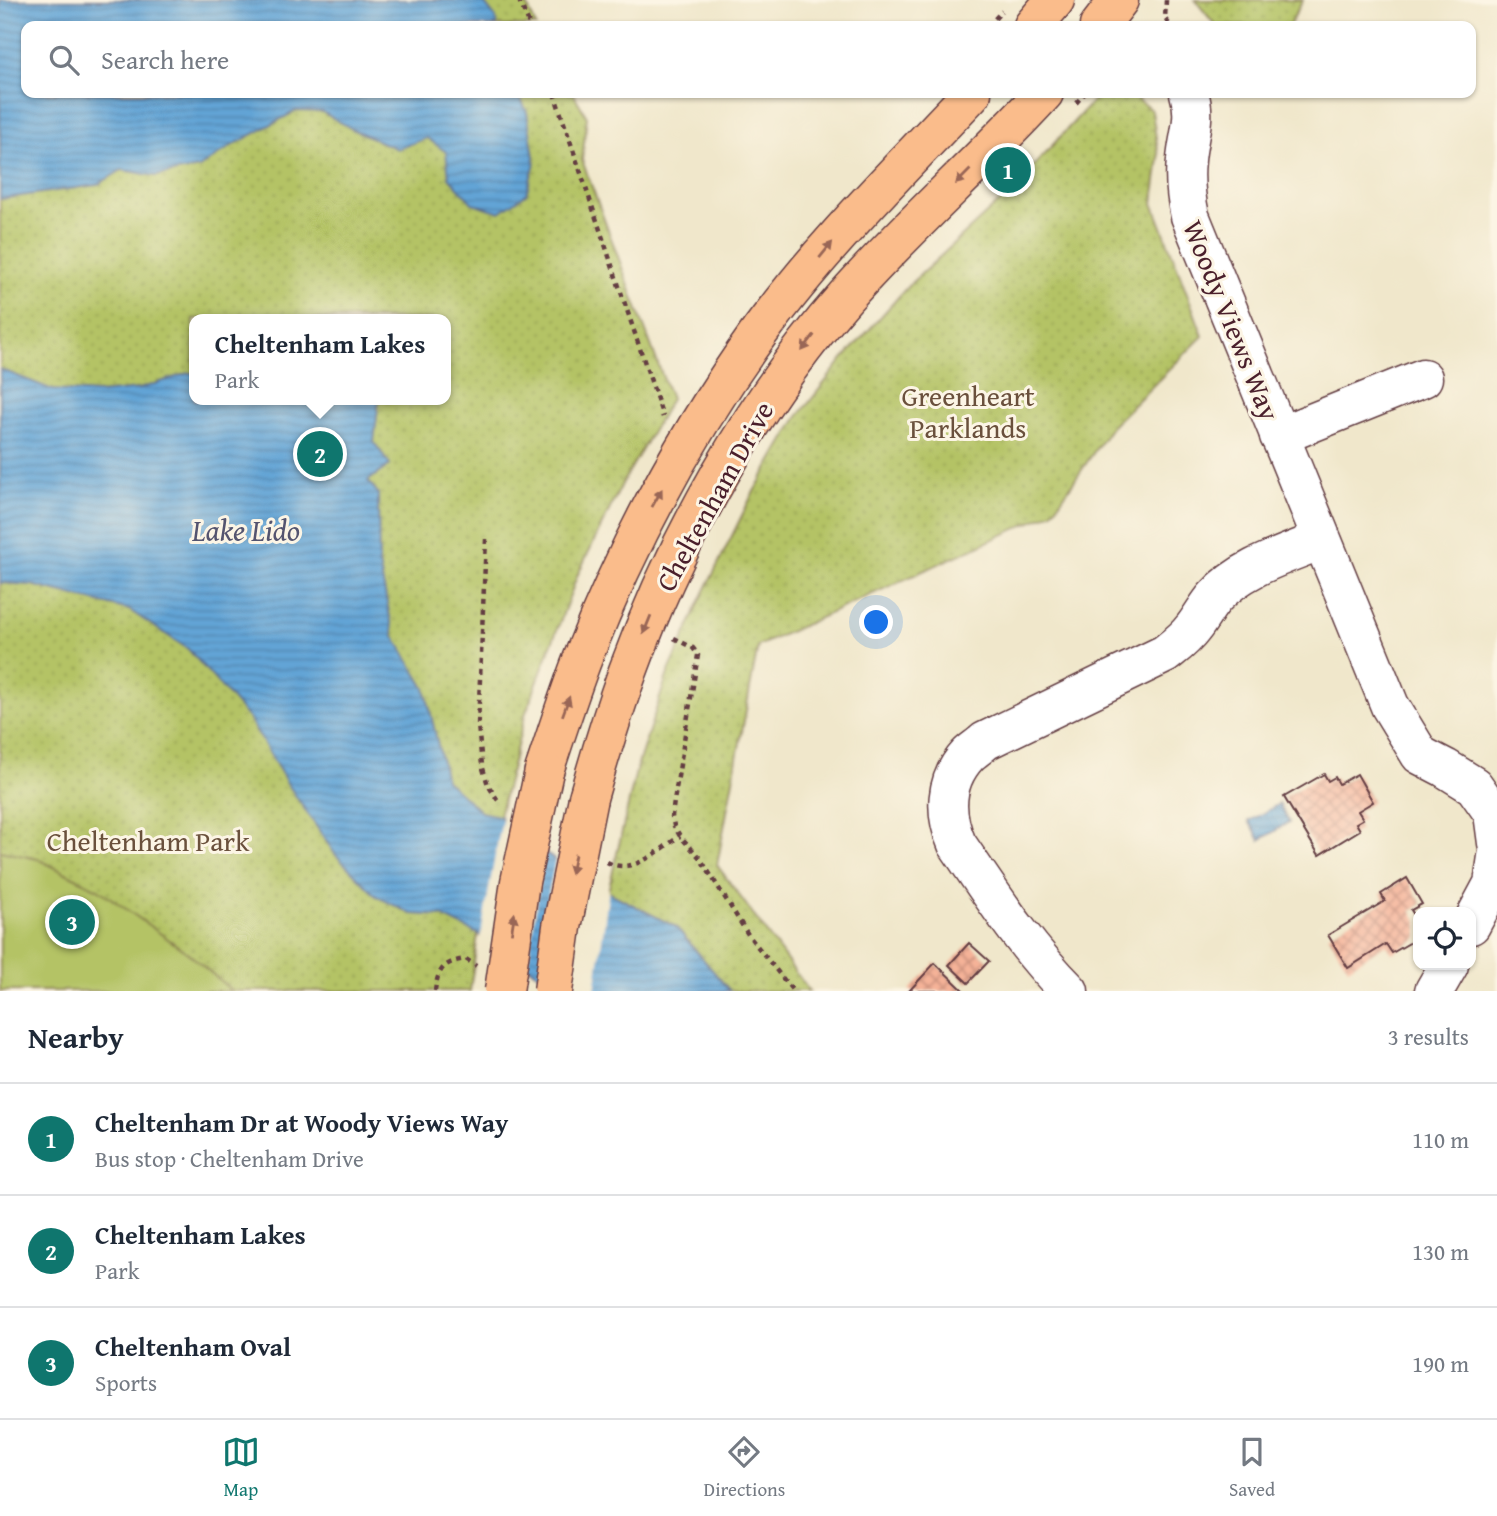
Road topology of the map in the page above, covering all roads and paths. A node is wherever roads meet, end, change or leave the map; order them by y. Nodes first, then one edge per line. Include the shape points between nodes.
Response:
1 (519, 0) edge
2 (1055, 0) edge
3 (1166, 0) edge
4 (528, 21) edge
5 (1037, 21) edge
6 (1166, 21) edge
7 (556, 98) edge
8 (967, 98) edge
9 (1060, 98) edge
10 (1191, 98) edge
11 (1423, 378) dead end
12 (663, 417) dead end
13 (1279, 436) junction
14 (1321, 540) junction
15 (678, 626) dead end
16 (674, 637) junction
17 (670, 650) dead end
18 (1497, 844) edge
19 (1497, 857) edge
20 (1476, 916) edge
21 (1446, 970) edge
22 (504, 991) edge
23 (553, 991) edge
24 (793, 991) edge
25 (1069, 991) edge
26 (1434, 991) edge

1 - 4 path
2 - 5 main road
3 - 6 path
7 - 12 path
22 -> 8 main road, Cheltenham Drive, bridge via 520,882 544,771 583,656 647,517 687,445 762,330 878,190
9 -> 23 main road, Cheltenham Drive, bridge via 1011,129 844,298 747,430 686,537 628,670 588,797
10 - 13 street, Woody Views Way via 1193,123 1185,161 1190,216
11 - 13 street
13 - 14 street, Woody Views Way
14 - 18 street, Woody Views Way via 1390,706 1420,755 1474,786 1493,813
14 - 25 street via 1228,584 1192,630 1165,654 985,741 957,770 948,807 957,844 1028,946
15 - 16 path, Cheltenham Drive
16 - 17 path, Cheltenham Drive
16 - 24 path via 698,655 674,826 749,936
19 - 20 street via 1493,884
21 - 26 street

